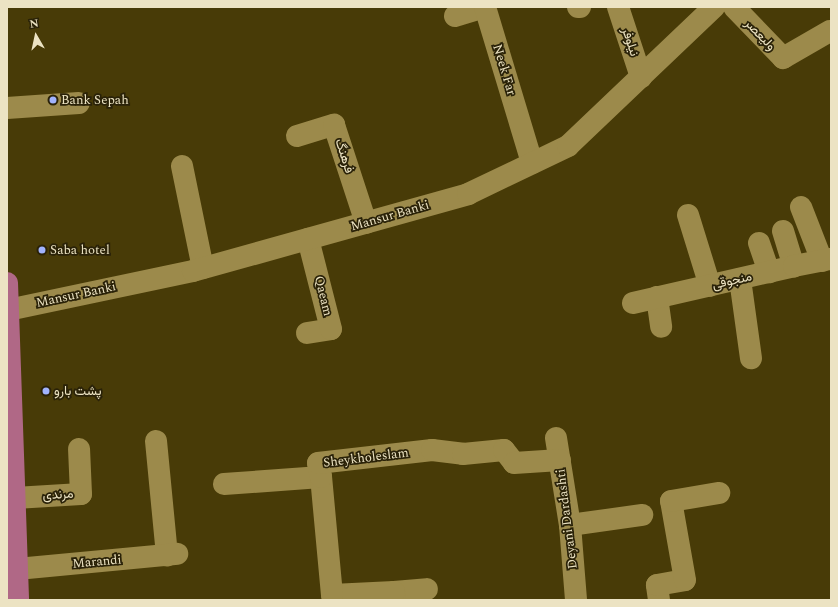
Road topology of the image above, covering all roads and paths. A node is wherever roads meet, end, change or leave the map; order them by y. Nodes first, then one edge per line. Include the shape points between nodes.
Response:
1 (618, 7) edge
2 (714, 7) edge
3 (734, 7) edge
4 (455, 16) dead end
5 (830, 31) edge
6 (641, 76) junction
7 (79, 104) dead end
8 (7, 108) edge
9 (298, 136) dead end
10 (532, 163) junction
11 (182, 166) dead end
12 (801, 207) dead end
13 (688, 215) dead end
14 (366, 223) junction
15 (783, 231) dead end
16 (308, 239) junction
17 (760, 243) dead end
18 (827, 260) edge
19 (794, 266) junction
20 (203, 268) junction
21 (770, 272) junction
22 (740, 279) junction
23 (7, 283) edge
24 (710, 286) junction
25 (657, 297) junction
26 (633, 303) dead end
27 (8, 310) junction
28 (661, 326) dead end
29 (307, 333) dead end
30 (751, 358) dead end
31 (556, 438) dead end
32 (156, 441) dead end
33 (79, 449) dead end
34 (560, 460) junction
35 (321, 477) junction
36 (224, 484) dead end
37 (719, 494) dead end
38 (15, 498) junction
39 (642, 515) dead end
40 (570, 525) junction
41 (17, 570) junction
42 (427, 588) dead end
43 (394, 596) edge
44 (18, 600) edge
45 (576, 600) edge
46 (659, 600) edge

1 - 6 street, نیلوفر
2 - 6 street, Mansur Banki
3 - 5 street, ولیعصر via 783,58
4 - 10 street, Neek Far via 485,8
6 - 10 street, Mansur Banki via 568,146
7 - 8 street
9 - 14 street, فرهنگ via 334,126
10 - 14 street, Mansur Banki via 468,194
11 - 20 street
12 - 18 street
13 - 24 street
14 - 16 street, Mansur Banki
15 - 19 street
16 - 20 street, Mansur Banki
16 - 29 street, Qaeam via 331,329
17 - 21 street
18 - 19 street, منجوقی
19 - 21 street, منجوقی
20 - 27 street, Mansur Banki
21 - 22 street, منجوقی
22 - 24 street, منجوقی
22 - 30 street
23 - 27 main road
24 - 25 street, منجوقی
25 - 26 street, منجوقی
25 - 28 street
27 - 38 main road
31 - 34 street, Deyani Dardashti
32 - 41 street, Marandi via 172,555
33 - 38 street, مرندی via 81,494
34 - 35 street, Sheykholeslam via 514,463 504,450 463,454 432,450 318,463
34 - 40 street, Deyani Dardashti
35 - 36 street
35 - 43 street, Sheykholeslam via 332,595
37 - 46 street via 671,501 685,580 657,585
38 - 41 main road
39 - 40 street
40 - 45 street, Deyani Dardashti
41 - 44 main road
42 - 43 street

